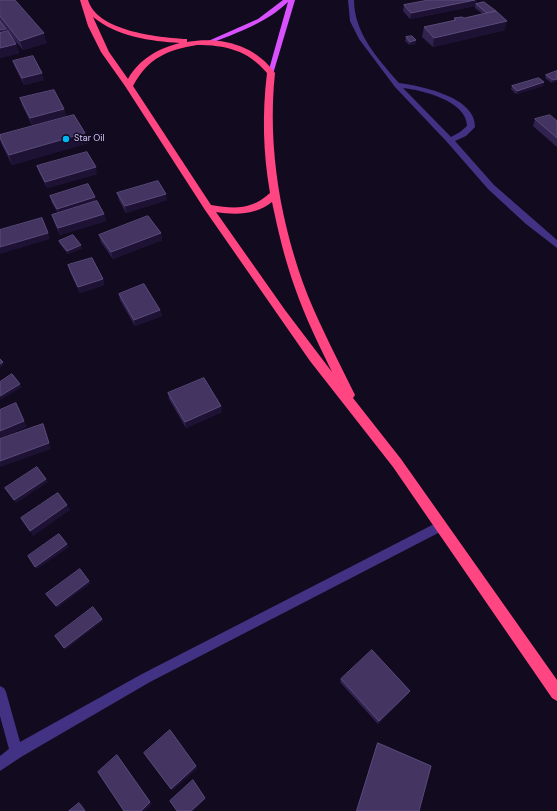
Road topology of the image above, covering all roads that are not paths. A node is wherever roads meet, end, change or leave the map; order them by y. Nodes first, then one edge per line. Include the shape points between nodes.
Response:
1 (287, 0) edge
2 (292, 0) edge
3 (351, 0) edge
4 (85, 3) edge
5 (196, 42) junction
6 (208, 42) junction
7 (271, 73) junction
8 (398, 85) junction
9 (129, 86) junction
10 (450, 140) junction
11 (274, 195) junction
12 (208, 208) junction
13 (557, 245) edge
14 (359, 414) junction
15 (440, 526) junction
16 (0, 692) edge
17 (557, 693) edge
18 (16, 752) junction
19 (0, 764) edge

1 - 6 main road via 257,23
2 - 7 main road
3 - 8 street via 350,9 354,24 380,64
4 - 5 highway via 104,22 119,30 152,38
4 - 9 highway via 104,52
5 - 6 highway
5 - 9 highway via 164,50 145,62 136,70
6 - 7 highway via 246,51
7 - 11 highway via 267,128
8 - 10 street
8 - 10 street via 426,89 442,95 467,113 472,122 471,127
9 - 12 highway
10 - 13 street via 491,187
11 - 12 highway via 263,204 247,211
11 - 14 highway via 302,294
12 - 14 highway via 281,313
14 - 15 highway via 397,463
15 - 17 highway
15 - 18 street via 146,678
16 - 18 street
18 - 19 street

